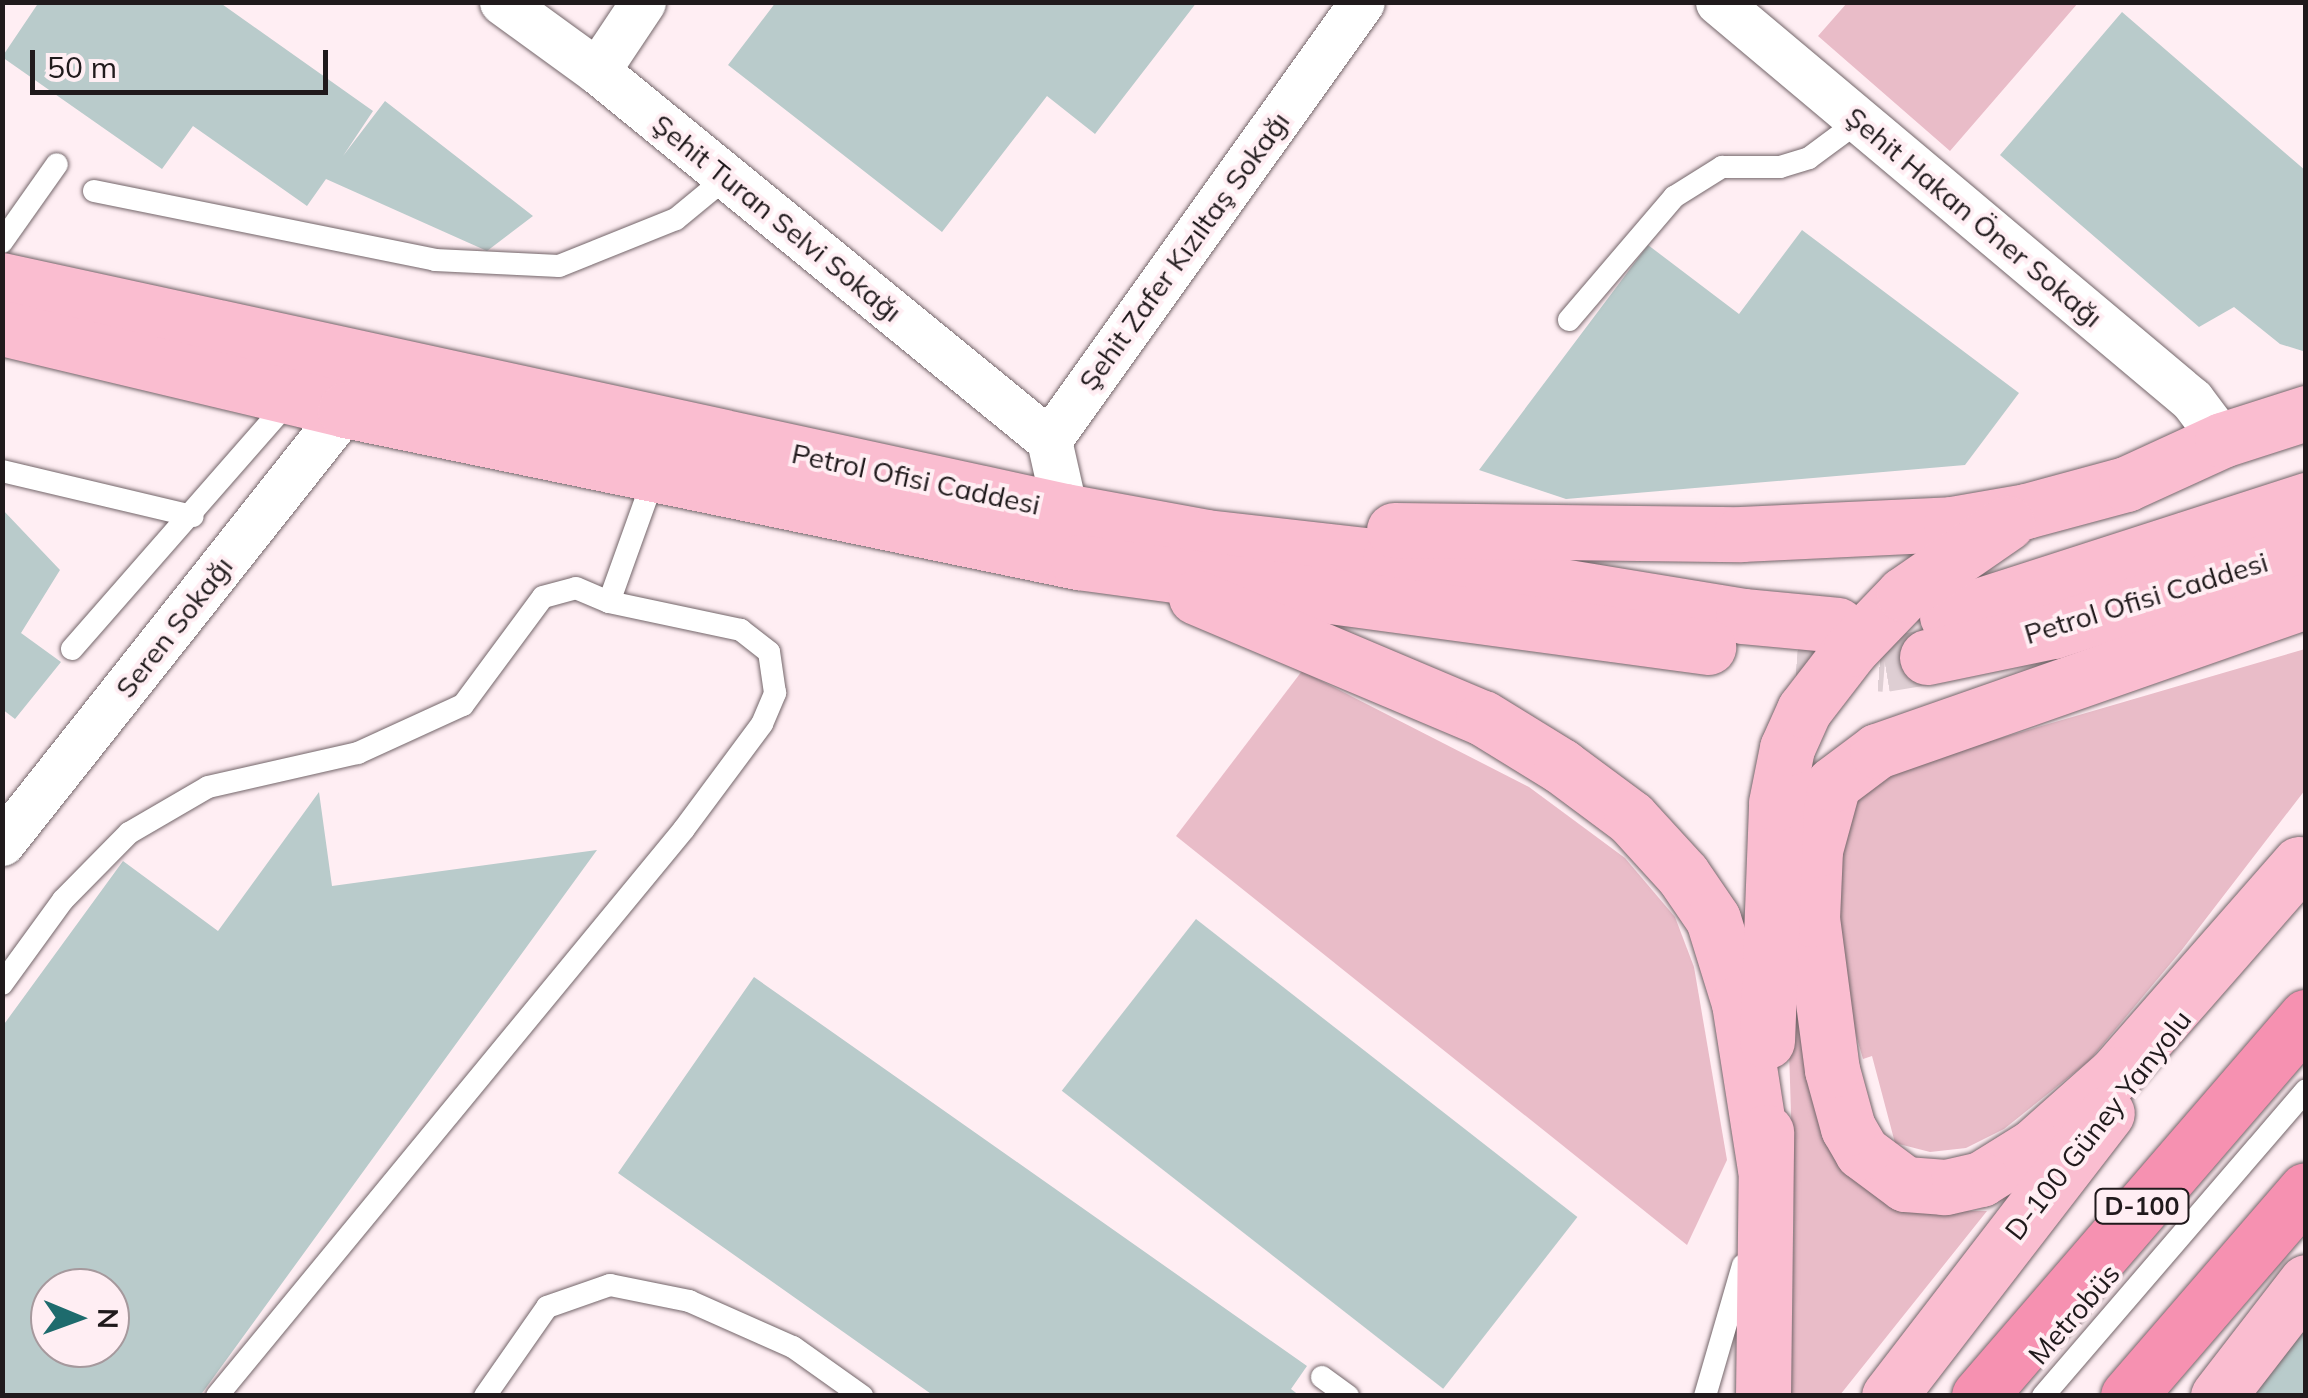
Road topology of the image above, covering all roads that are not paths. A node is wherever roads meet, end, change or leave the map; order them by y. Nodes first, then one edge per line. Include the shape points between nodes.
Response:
1 (502, 2) edge
2 (643, 2) edge
3 (1362, 2) edge
4 (1718, 2) edge
5 (597, 71) junction
6 (1860, 121) junction
7 (57, 164) dead end
8 (727, 177) junction
9 (94, 190) dead end
10 (2, 242) edge
11 (2, 280) edge
12 (1569, 320) dead end
13 (2, 328) edge
14 (292, 398) junction
15 (344, 410) junction
16 (2306, 413) edge
17 (1048, 440) junction
18 (2222, 440) junction
19 (2306, 447) edge
20 (2, 471) edge
21 (655, 474) junction
22 (2306, 500) edge
23 (1065, 511) junction
24 (2026, 511) junction
25 (193, 516) junction
26 (1206, 537) junction
27 (2306, 550) edge
28 (1078, 562) junction
29 (2306, 601) edge
30 (609, 602) junction
31 (72, 649) dead end
32 (2, 844) edge
33 (2302, 859) edge
34 (2, 984) edge
35 (2306, 1017) edge
36 (2306, 1090) edge
37 (1765, 1169) junction
38 (2306, 1190) edge
39 (2306, 1282) edge
40 (1322, 1378) dead end
41 (217, 1396) edge
42 (486, 1396) edge
43 (862, 1396) edge
44 (1348, 1396) edge
45 (1705, 1396) edge
46 (1763, 1396) edge
47 (1889, 1396) edge
48 (1979, 1396) edge
49 (2043, 1396) edge
50 (2128, 1396) edge
51 (2218, 1396) edge

1 - 5 street, Şehit Turan Selvi Sokağı
2 - 5 street
3 - 17 street, Şehit Zafer Kızıltaş Sokağı
4 - 6 street, Şehit Hakan Öner Sokağı
5 - 8 street, Şehit Turan Selvi Sokağı
6 - 12 lane via 1809,158 1780,167 1722,167 1674,197
6 - 18 street, Şehit Hakan Öner Sokağı via 2192,400
7 - 10 lane
8 - 9 lane via 676,219 559,266 435,260
8 - 17 street, Şehit Turan Selvi Sokağı
11 - 23 main road, Petrol Ofisi Caddesi
13 - 14 main road, Petrol Ofisi Caddesi
14 - 15 main road, Petrol Ofisi Caddesi
14 - 25 lane
15 - 21 main road, Petrol Ofisi Caddesi
15 - 32 street, Seren Sokağı
16 - 18 main road
17 - 23 street
18 - 19 main road
18 - 24 main road via 2126,484
20 - 25 lane
21 - 28 main road, Petrol Ofisi Caddesi
21 - 30 lane
22 - 27 main road, Petrol Ofisi Caddesi via 1937,636 2052,631
23 - 26 main road, Petrol Ofisi Caddesi
24 - 26 main road via 1951,524 1741,534 1393,530
24 - 37 main road via 1904,594 1804,710 1787,748 1769,897
25 - 31 lane
26 - 28 main road, Petrol Ofisi Caddesi via 1390,558 1744,616 1818,641
28 - 37 main road via 1190,595 1483,718 1630,818 1713,919 1739,1003
29 - 33 main road via 1877,750 1833,784 1815,850 1812,920 1832,1070 1862,1152 1905,1184 1945,1187 1980,1179 2034,1146 2115,1074
30 - 34 lane via 576,588 543,597 463,706 358,753 208,787 129,833 63,900
30 - 41 lane via 741,630 769,652 775,693 762,724 684,830
33 - 47 main road, D-100 Güney Yanyolu
35 - 48 highway, D-100
36 - 49 lane, Metrobüs
37 - 45 lane
37 - 46 main road
38 - 50 highway
39 - 51 main road
40 - 44 lane
42 - 43 lane via 548,1306 610,1285 706,1308 793,1347

